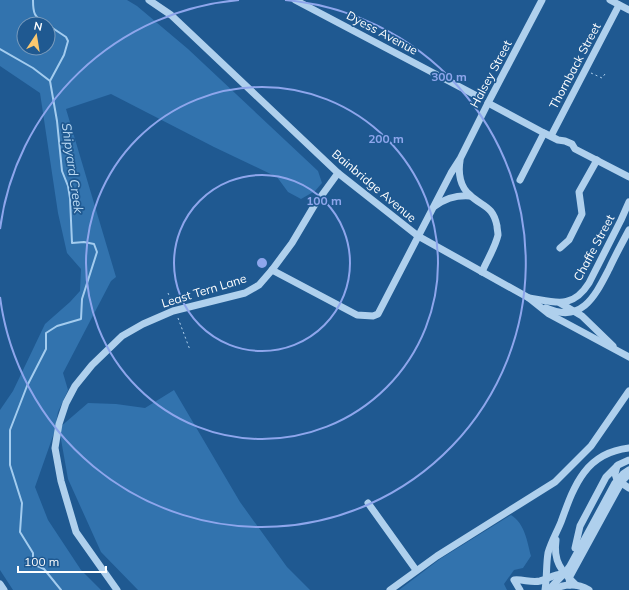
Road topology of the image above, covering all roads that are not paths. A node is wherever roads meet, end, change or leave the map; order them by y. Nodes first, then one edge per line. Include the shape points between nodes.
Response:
1 (149, 0) edge
2 (295, 0) edge
3 (542, 0) edge
4 (610, 0) edge
5 (620, 5) junction
6 (629, 10) edge
7 (479, 98) dead end
8 (488, 103) junction
9 (547, 135) junction
10 (460, 159) junction
11 (597, 160) junction
12 (338, 173) junction
13 (629, 177) edge
14 (520, 180) dead end
15 (470, 196) junction
16 (629, 202) edge
17 (434, 206) junction
18 (629, 230) edge
19 (418, 236) junction
20 (560, 248) dead end
21 (272, 270) junction
22 (482, 272) junction
23 (529, 298) junction
24 (560, 303) junction
25 (574, 311) junction
26 (616, 349) junction
27 (629, 357) edge
28 (629, 391) edge
29 (629, 448) edge
30 (629, 460) edge
31 (617, 466) junction
32 (629, 466) edge
33 (624, 477) edge
34 (629, 488) edge
35 (368, 503) dead end
36 (558, 528) junction
37 (574, 548) junction
38 (416, 570) junction
39 (566, 578) junction
40 (546, 579) junction
41 (0, 584) edge
42 (4, 590) edge
43 (117, 590) edge
44 (390, 590) edge
45 (520, 590) edge
46 (545, 590) edge
47 (551, 590) edge
48 (589, 590) edge

1 - 12 street, Bainbridge Avenue via 171,15
2 - 7 street, Dyess Avenue
3 - 8 street, Halsey Street
4 - 5 street
5 - 6 street
5 - 9 street, Thornback Street via 586,70
8 - 9 street
8 - 10 street, Halsey Street
9 - 11 street via 572,144
9 - 14 street, Thornback Street
10 - 15 street, Halsey Street via 459,173 462,184
10 - 17 street, Halsey Street
11 - 13 street
11 - 20 street via 579,192 582,214 569,240
12 - 19 street, Bainbridge Avenue
12 - 21 street, Least Tern Lane
15 - 17 street via 455,196
15 - 22 street, Halsey Street via 492,212 498,234
16 - 24 street, Chaffe Street via 584,291 578,297
17 - 19 street, Halsey Street
18 - 25 street, Chaffe Street via 597,292 586,304
19 - 21 street, Halsey Street via 378,314 373,316 357,315
19 - 22 street, Bainbridge Avenue
21 - 43 street, Least Tern Lane via 259,285 245,293 175,311 122,336 92,365 75,386 66,403 55,448 61,481 76,532
22 - 23 street, Bainbridge Avenue
23 - 24 street, Chaffe Street
23 - 25 street via 563,314
23 - 26 street, Bainbridge Avenue via 549,314
24 - 25 street, Bainbridge Avenue
25 - 26 street, Bainbridge Avenue
26 - 27 street, Bainbridge Avenue
28 - 38 street via 591,446 555,482
29 - 36 street via 610,452 585,470 575,484
30 - 31 street
31 - 33 street
31 - 37 street via 606,477 580,526
32 - 33 street
33 - 34 street
33 - 37 street
33 - 39 street
35 - 38 street
36 - 39 street via 556,561
36 - 40 street via 548,555
37 - 39 street
38 - 44 street
39 - 40 street
39 - 47 street
39 - 47 street via 562,586
39 - 48 street
40 - 45 street via 532,582 514,580
40 - 46 street
41 - 42 street

